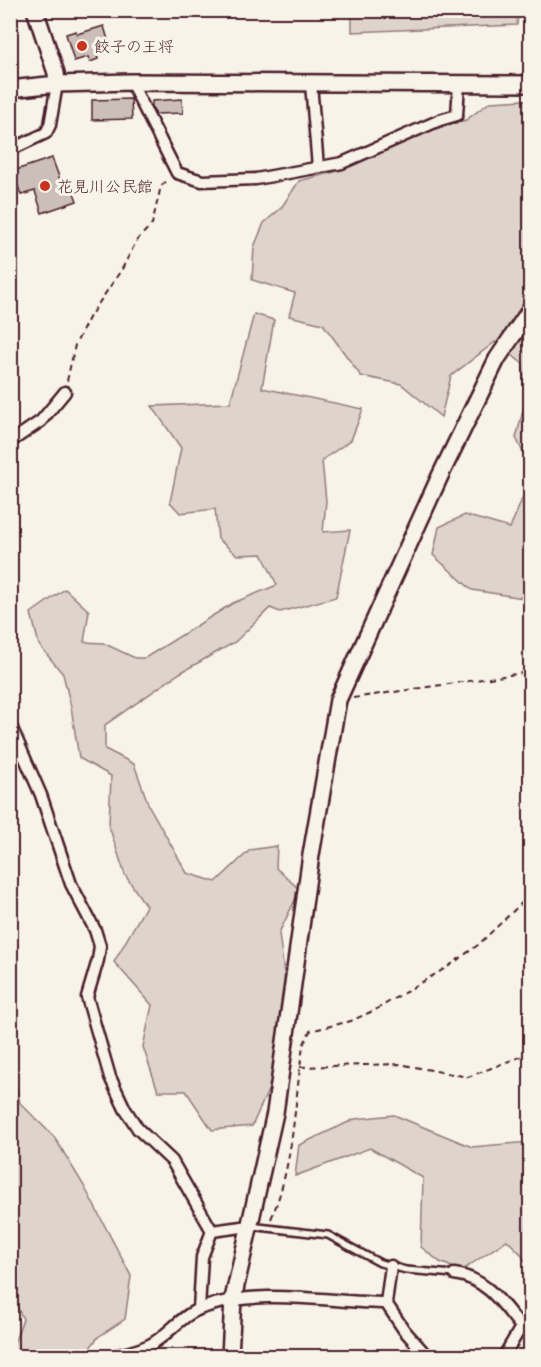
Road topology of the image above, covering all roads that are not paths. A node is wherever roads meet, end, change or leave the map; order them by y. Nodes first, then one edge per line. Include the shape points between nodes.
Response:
1 (35, 10) edge
2 (131, 82) junction
3 (57, 84) junction
4 (311, 84) junction
5 (459, 84) junction
6 (531, 84) edge
7 (10, 89) edge
8 (10, 150) edge
9 (318, 167) junction
10 (531, 310) edge
11 (65, 392) road end
12 (10, 442) edge
13 (10, 724) edge
14 (249, 1226) junction
15 (212, 1231) junction
16 (392, 1266) junction
17 (454, 1274) joint
18 (233, 1299) junction
19 (386, 1303) junction
20 (199, 1309) junction
21 (153, 1343) junction
22 (424, 1354) edge
23 (114, 1356) edge
24 (155, 1356) edge
25 (230, 1356) edge
26 (404, 1356) edge
27 (504, 1356) edge

1 - 3 street
2 - 3 street
2 - 4 street
2 - 9 street via 177,173 202,181 256,179
3 - 7 street
3 - 8 street via 46,133
4 - 5 street
4 - 9 street
5 - 6 street
5 - 9 street via 457,115 342,163
10 - 14 street via 497,359 338,700 311,855 275,1113
11 - 12 street via 41,421
13 - 15 street via 41,795 71,884 95,930 98,960 87,997 110,1077 124,1109 138,1129 172,1161
14 - 15 street
14 - 16 lane via 328,1235
14 - 18 street
15 - 20 street via 202,1257
16 - 17 lane
16 - 19 street
17 - 27 street via 477,1280 499,1299 521,1327
18 - 19 street via 284,1296
18 - 20 street
18 - 25 street
19 - 22 street
20 - 21 street
21 - 23 street
21 - 24 street
22 - 26 street

